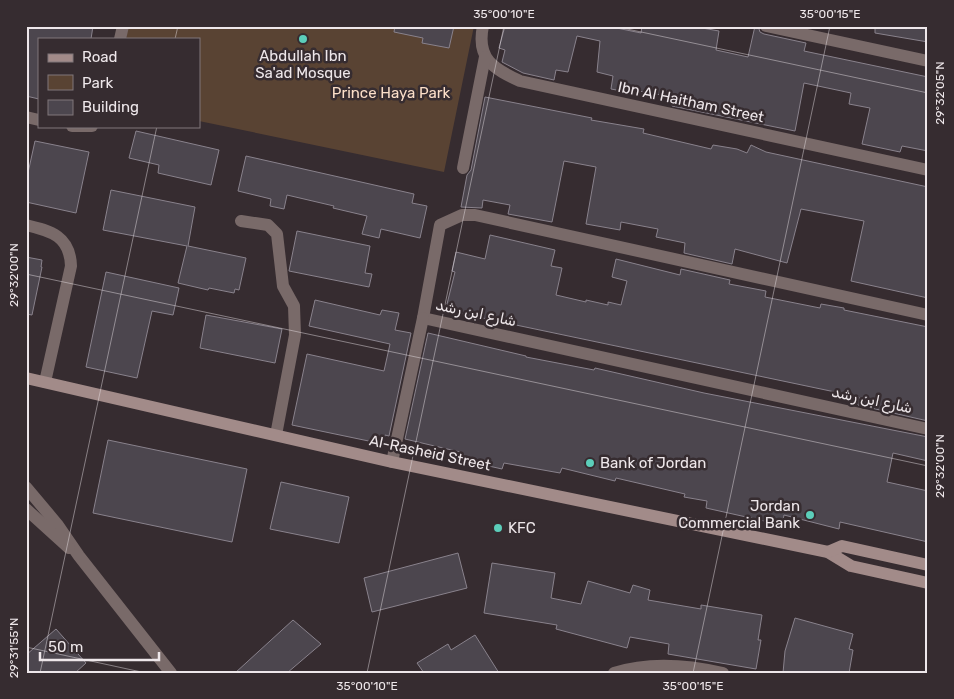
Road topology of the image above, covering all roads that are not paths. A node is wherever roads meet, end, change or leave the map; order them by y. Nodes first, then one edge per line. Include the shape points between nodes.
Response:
1 (483, 26) edge
2 (766, 26) edge
3 (485, 57) junction
4 (928, 61) edge
5 (463, 168) dead end
6 (928, 170) edge
7 (240, 221) dead end
8 (26, 225) edge
9 (928, 315) edge
10 (423, 318) junction
11 (26, 378) edge
12 (44, 382) junction
13 (928, 429) edge
14 (276, 435) junction
15 (392, 462) junction
16 (26, 487) edge
17 (26, 510) edge
18 (828, 552) junction
19 (79, 556) junction
20 (928, 565) edge
21 (928, 583) edge
22 (171, 673) edge
23 (614, 673) edge
24 (723, 673) edge

1 - 3 street via 480,40
2 - 4 street
3 - 5 street
3 - 6 street, Ibn Al Haitham Street via 498,71 520,81
7 - 14 street via 268,225 277,234 283,286 294,306 295,335
8 - 12 street via 51,232 63,240 71,258
9 - 10 street, شارع ابن رشد via 475,215 462,216 440,226
10 - 13 street, شارع ابن رشد
10 - 15 street
11 - 12 main road, Al-Rasheid Street
12 - 14 main road, Al-Rasheid Street
14 - 15 main road, Al-Rasheid Street
15 - 18 main road, Al-Rasheid Street
16 - 19 street via 58,524
17 - 19 street
18 - 20 main road, Al-Rasheid Street via 842,546
18 - 21 main road, Al-Rasheid Street via 851,566
19 - 22 street
23 - 24 street via 629,668 666,666

